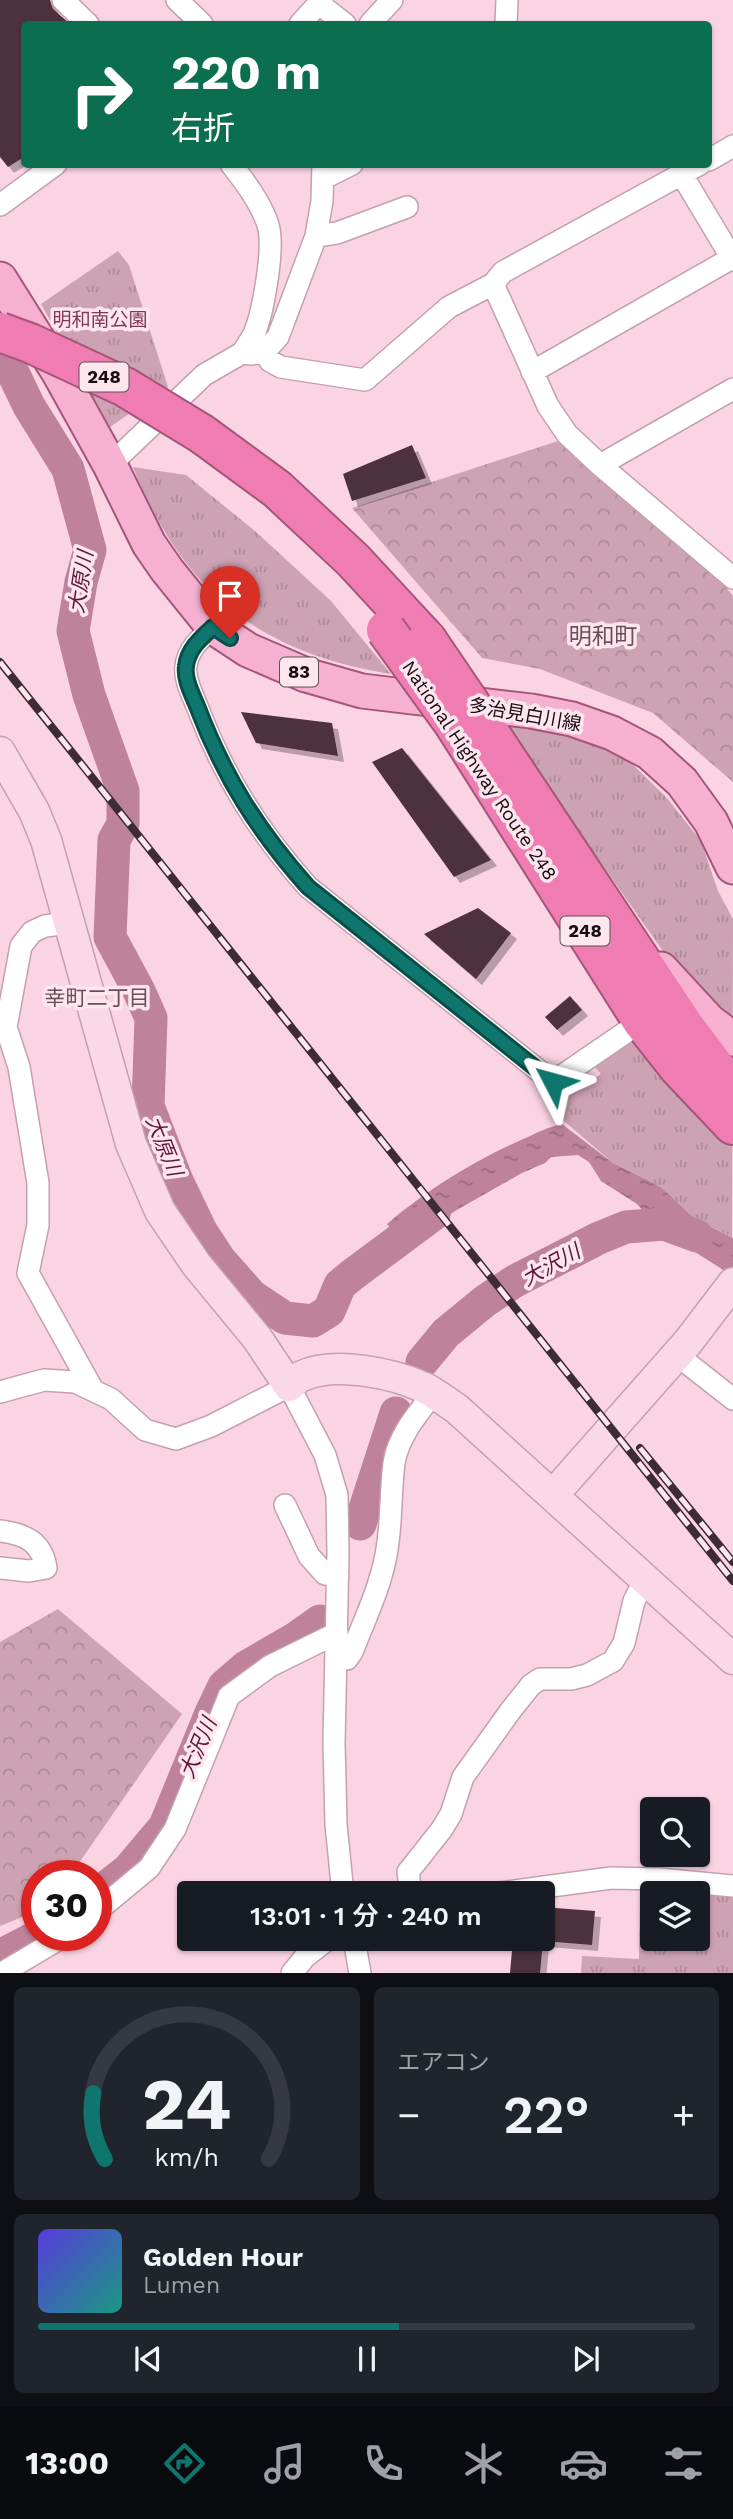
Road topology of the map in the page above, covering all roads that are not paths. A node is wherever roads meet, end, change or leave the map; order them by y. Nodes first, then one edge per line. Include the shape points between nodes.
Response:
1 (63, 0) edge
2 (177, 0) edge
3 (392, 0) edge
4 (507, 0) edge
5 (320, 2) edge
6 (86, 21) edge
7 (199, 21) edge
8 (303, 21) edge
9 (342, 21) edge
10 (373, 21) edge
11 (506, 21) edge
12 (733, 146) edge
13 (712, 158) edge
14 (51, 168) edge
15 (234, 168) edge
16 (323, 171) edge
17 (679, 171) edge
18 (0, 205) edge
19 (407, 207) dead end
20 (316, 236) junction
21 (732, 259) edge
22 (0, 279) edge
23 (493, 284) junction
24 (0, 332) edge
25 (253, 352) junction
26 (0, 357) edge
27 (532, 372) junction
28 (733, 389) edge
29 (195, 445) junction
30 (110, 465) junction
31 (600, 465) junction
32 (733, 578) edge
33 (213, 627) junction
34 (468, 722) junction
35 (0, 752) edge
36 (733, 867) edge
37 (612, 916) junction
38 (69, 923) junction
39 (642, 1021) junction
40 (733, 1039) edge
41 (733, 1087) edge
42 (733, 1125) edge
43 (733, 1283) edge
44 (683, 1349) junction
45 (289, 1386) junction
46 (93, 1390) junction
47 (0, 1392) edge
48 (433, 1394) junction
49 (733, 1399) edge
50 (553, 1494) junction
51 (285, 1504) dead end
52 (0, 1531) edge
53 (0, 1568) edge
54 (338, 1575) junction
55 (649, 1582) junction
56 (337, 1633) junction
57 (337, 1659) junction
58 (733, 1659) edge
59 (342, 1881) edge
60 (409, 1881) edge
61 (555, 1886) edge
62 (733, 1886) edge
63 (112, 1899) edge
64 (39, 1951) edge
65 (313, 1951) edge
66 (356, 1951) edge
67 (2, 1973) edge
68 (292, 1973) edge
69 (360, 1973) edge

1 - 6 street
2 - 7 street
3 - 10 street
4 - 11 street
5 - 8 street
5 - 9 street
12 - 13 street
14 - 18 street
15 - 25 street via 257,201 272,246
16 - 20 street
17 - 21 street
17 - 23 street via 503,272
19 - 20 street via 337,233
20 - 25 street via 278,337
21 - 27 street
22 - 30 main road, 多治見白川線 / 83
23 - 25 street via 449,307 366,380 281,367
23 - 27 street
24 - 29 highway, National Highway Route 248 / 248, bridge via 125,387
25 - 30 street via 204,375
26 - 29 highway, National Highway Route 248 / 248
27 - 31 street via 567,434
28 - 31 street
29 - 34 highway, National Highway Route 248 / 248, bridge via 242,493 312,552
29 - 34 highway, National Highway Route 248 / 248, bridge via 277,489 353,560 427,640
30 - 33 main road, 多治見白川線 / 83 via 149,544
31 - 32 street
33 - 36 main road, 多治見白川線 / 83 via 260,655 362,691 531,711 611,733 650,752 682,782 712,822
33 - 39 street via 190,654 188,682 233,787 253,820 308,887 553,1082
34 - 37 highway, National Highway Route 248 / 248
34 - 39 highway, National Highway Route 248 / 248
35 - 38 street via 46,840
37 - 40 main road via 709,1021
37 - 41 highway, National Highway Route 248 / 248 via 685,1027
38 - 45 street via 131,1144 160,1210
38 - 46 street via 32,932 21,946 6,1027 19,1067 38,1183 38,1225 28,1273
39 - 42 highway, National Highway Route 248 / 248
43 - 44 street
44 - 49 street
44 - 50 street
45 - 46 street via 211,1426 176,1438 145,1430 111,1399
45 - 48 street via 301,1376 361,1370 393,1376
45 - 54 street via 325,1455 337,1495
46 - 47 street via 75,1382 44,1380
48 - 50 street via 457,1409
48 - 57 street via 410,1422 394,1461 386,1557 352,1652 347,1659
50 - 55 street
51 - 54 street via 309,1556 325,1574
52 - 53 street via 22,1534 44,1553 47,1568
54 - 56 street
55 - 58 street
55 - 60 street via 634,1601 624,1643 613,1661 587,1675 540,1679 531,1685 463,1777 451,1814 408,1872
56 - 57 street
56 - 63 street via 270,1666 229,1696 175,1829 149,1868
57 - 59 street via 334,1743
61 - 62 street via 611,1878
64 - 67 street
65 - 68 street
66 - 69 street

